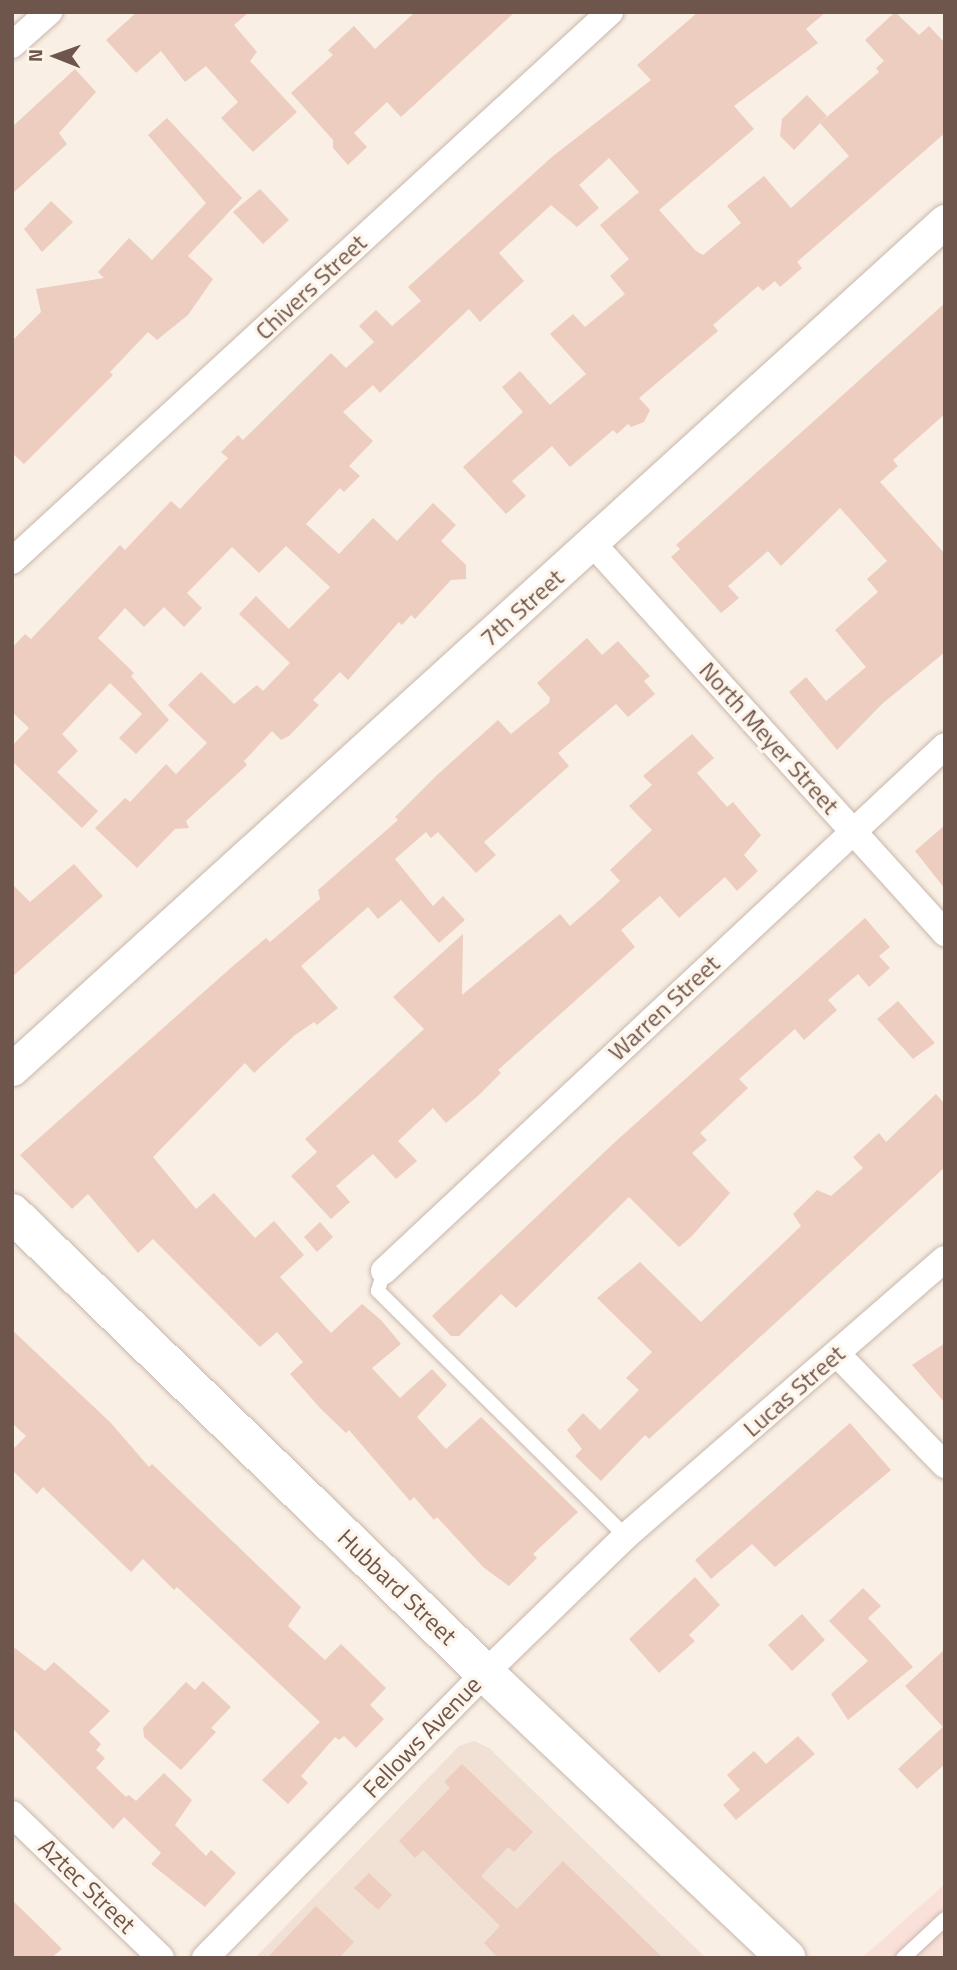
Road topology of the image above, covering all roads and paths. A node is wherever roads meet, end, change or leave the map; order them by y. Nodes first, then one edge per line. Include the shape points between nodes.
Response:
1 (49, 12) edge
2 (610, 12) edge
3 (12, 45) edge
4 (945, 221) edge
5 (593, 544) junction
6 (12, 561) edge
7 (945, 746) edge
8 (853, 831) junction
9 (945, 933) edge
10 (12, 1069) edge
11 (12, 1213) edge
12 (945, 1259) edge
13 (384, 1271) joint
14 (838, 1354) junction
15 (945, 1465) edge
16 (634, 1528) junction
17 (485, 1673) junction
18 (12, 1814) edge
19 (945, 1919) edge
20 (161, 1958) edge
21 (205, 1958) edge
22 (786, 1958) edge
23 (903, 1958) edge

1 - 3 street
2 - 6 street, Chivers Street
4 - 5 street, 7th Street
5 - 8 street, North Meyer Street
5 - 10 street, 7th Street
7 - 8 street, Warren Street
8 - 9 street, North Meyer Street
8 - 13 street, Warren Street
11 - 17 main road, Hubbard Street
12 - 14 street, Lucas Street
13 - 16 lane via 378,1291
14 - 15 street
14 - 16 street, Lucas Street
16 - 17 street, Fellows Avenue
17 - 21 street, Fellows Avenue
17 - 22 main road, Hubbard Street
18 - 20 street, Aztec Street
19 - 23 lane

